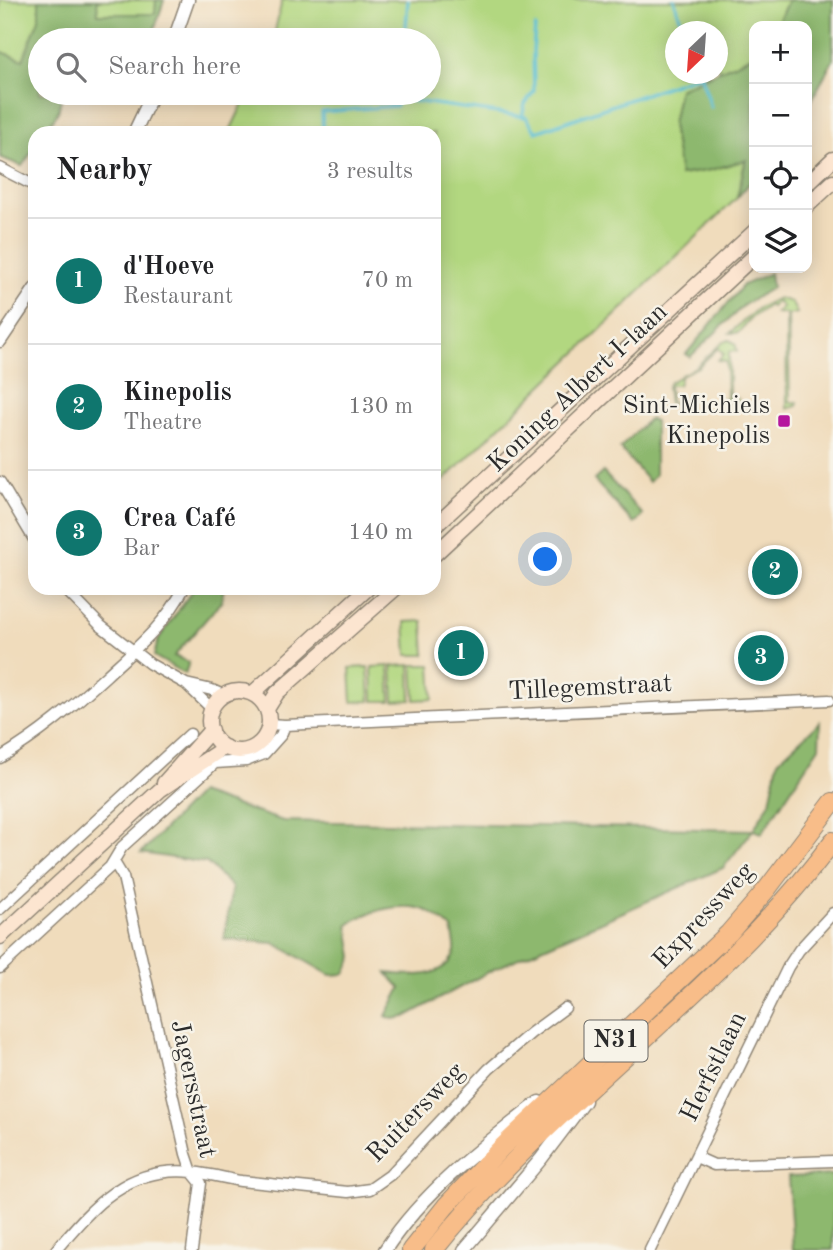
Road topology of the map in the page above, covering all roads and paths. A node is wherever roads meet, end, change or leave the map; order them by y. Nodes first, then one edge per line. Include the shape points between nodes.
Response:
1 (188, 0) edge
2 (178, 28) edge
3 (147, 105) edge
4 (137, 126) edge
5 (833, 159) edge
6 (0, 168) edge
7 (812, 179) edge
8 (833, 181) edge
9 (28, 182) edge
10 (812, 201) edge
11 (749, 237) edge
12 (749, 261) edge
13 (28, 299) edge
14 (0, 341) edge
15 (0, 482) edge
16 (441, 521) edge
17 (28, 529) edge
18 (441, 548) edge
19 (71, 595) edge
20 (180, 595) edge
21 (360, 595) edge
22 (388, 595) edge
23 (135, 651) junction
24 (186, 684) junction
25 (253, 694) junction
26 (223, 695) junction
27 (830, 700) dead end
28 (212, 709) junction
29 (267, 709) junction
30 (269, 724) junction
31 (285, 725) junction
32 (211, 730) junction
33 (190, 734) dead end
34 (225, 747) junction
35 (0, 758) edge
36 (153, 768) junction
37 (166, 785) junction
38 (833, 803) edge
39 (833, 841) edge
40 (114, 862) junction
41 (0, 909) edge
42 (833, 913) edge
43 (0, 937) edge
44 (0, 968) edge
45 (565, 1009) dead end
46 (600, 1055) junction
47 (600, 1080) junction
48 (696, 1157) junction
49 (833, 1161) edge
50 (192, 1172) junction
51 (56, 1250) edge
52 (192, 1250) edge
53 (385, 1250) edge
54 (411, 1250) edge
55 (434, 1250) edge
56 (464, 1250) edge
57 (650, 1250) edge

1 - 2 street
3 - 4 street
5 - 7 main road
6 - 9 street
8 - 10 main road
11 - 16 main road, Koning Albert I-laan
12 - 18 main road, Koning Albert I-laan
13 - 14 street
15 - 17 street
19 - 23 street via 101,626
20 - 23 street via 166,618
21 - 25 main road
22 - 29 main road via 277,693
23 - 24 street
23 - 35 street via 65,713
24 - 26 street
24 - 28 street
25 - 26 main road via 236,691
25 - 29 main road
26 - 28 main road
27 - 31 street, Tillegemstraat
28 - 32 main road
29 - 30 main road
30 - 31 street, Tillegemstraat
30 - 34 main road via 257,745 241,750
31 - 40 street via 264,754 246,761 215,763 122,847
32 - 34 main road
32 - 37 main road
33 - 36 street
34 - 37 main road
36 - 37 street
36 - 41 street
37 - 43 main road
38 - 46 highway, Expressweg / N31 via 729,933
39 - 47 highway, Expressweg / N31 via 762,927
40 - 44 street
40 - 50 street, Jagersstraat via 122,877
42 - 48 street, Herfstlaan via 788,967
45 - 50 street, Ruitersweg via 489,1069 397,1168 370,1189 348,1192
46 - 53 street, Expressweg via 471,1156 423,1203
46 - 54 highway, Expressweg / N31 via 500,1147
47 - 55 highway, Expressweg / N31 via 508,1166
47 - 56 street, Expressweg
48 - 49 street via 714,1165
48 - 57 street, Herfstlaan
50 - 51 street, Jagersstraat via 157,1173 122,1187 90,1210
50 - 52 street via 201,1183

